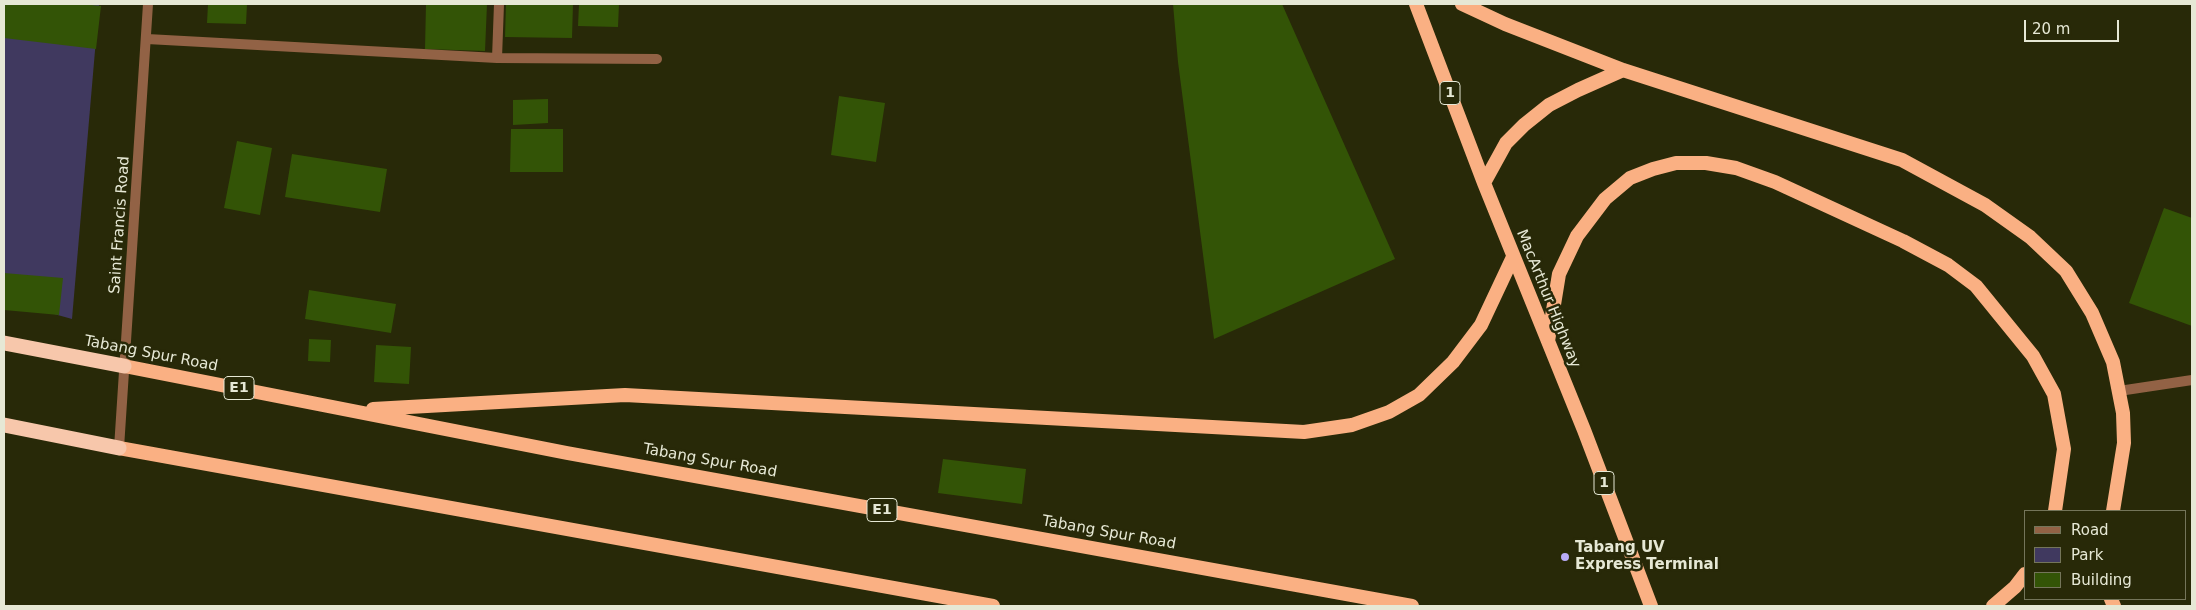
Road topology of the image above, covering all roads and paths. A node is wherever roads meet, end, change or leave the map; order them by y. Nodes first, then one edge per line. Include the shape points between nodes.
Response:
1 (148, 4) edge
2 (499, 4) edge
3 (1416, 4) edge
4 (1462, 4) edge
5 (146, 39) junction
6 (497, 58) junction
7 (657, 60) dead end
8 (1623, 70) junction
9 (1484, 183) junction
10 (1514, 257) junction
11 (1548, 341) junction
12 (4, 342) edge
13 (124, 366) junction
14 (2192, 380) edge
15 (2119, 391) junction
16 (353, 410) junction
17 (4, 425) edge
18 (119, 448) junction
19 (2055, 510) edge
20 (2113, 510) edge
21 (2024, 575) edge
22 (991, 606) edge
23 (1412, 606) edge
24 (1651, 606) edge
25 (1993, 606) edge

1 - 5 street, Saint Francis Road
2 - 6 street
3 - 9 highway, MacArthur Highway / 1
4 - 8 highway
5 - 6 street
5 - 13 street, Saint Francis Road
6 - 7 street
8 - 9 highway via 1549,105 1524,125 1506,143
8 - 15 highway via 1902,160 1984,205 2030,237 2066,271 2092,313 2112,362
9 - 10 highway, MacArthur Highway / 1
10 - 11 highway, MacArthur Highway / 1
10 - 16 highway via 1482,325 1454,362 1419,395 1389,412 1352,425 1304,432 625,395
11 - 19 highway via 1559,274 1577,236 1605,199 1630,178 1676,163 1706,162 1736,168 1775,182 1903,241 1948,264 1976,286 2033,356 2054,394 2064,449
11 - 24 highway, MacArthur Highway / 1
12 - 13 highway, Tabang Spur Road / E1
13 - 16 highway, Tabang Spur Road / E1
13 - 18 street, Saint Francis Road
14 - 15 street
15 - 20 highway via 2124,443
16 - 23 highway, Tabang Spur Road / E1 via 567,453
17 - 18 highway
18 - 22 highway
21 - 25 highway

